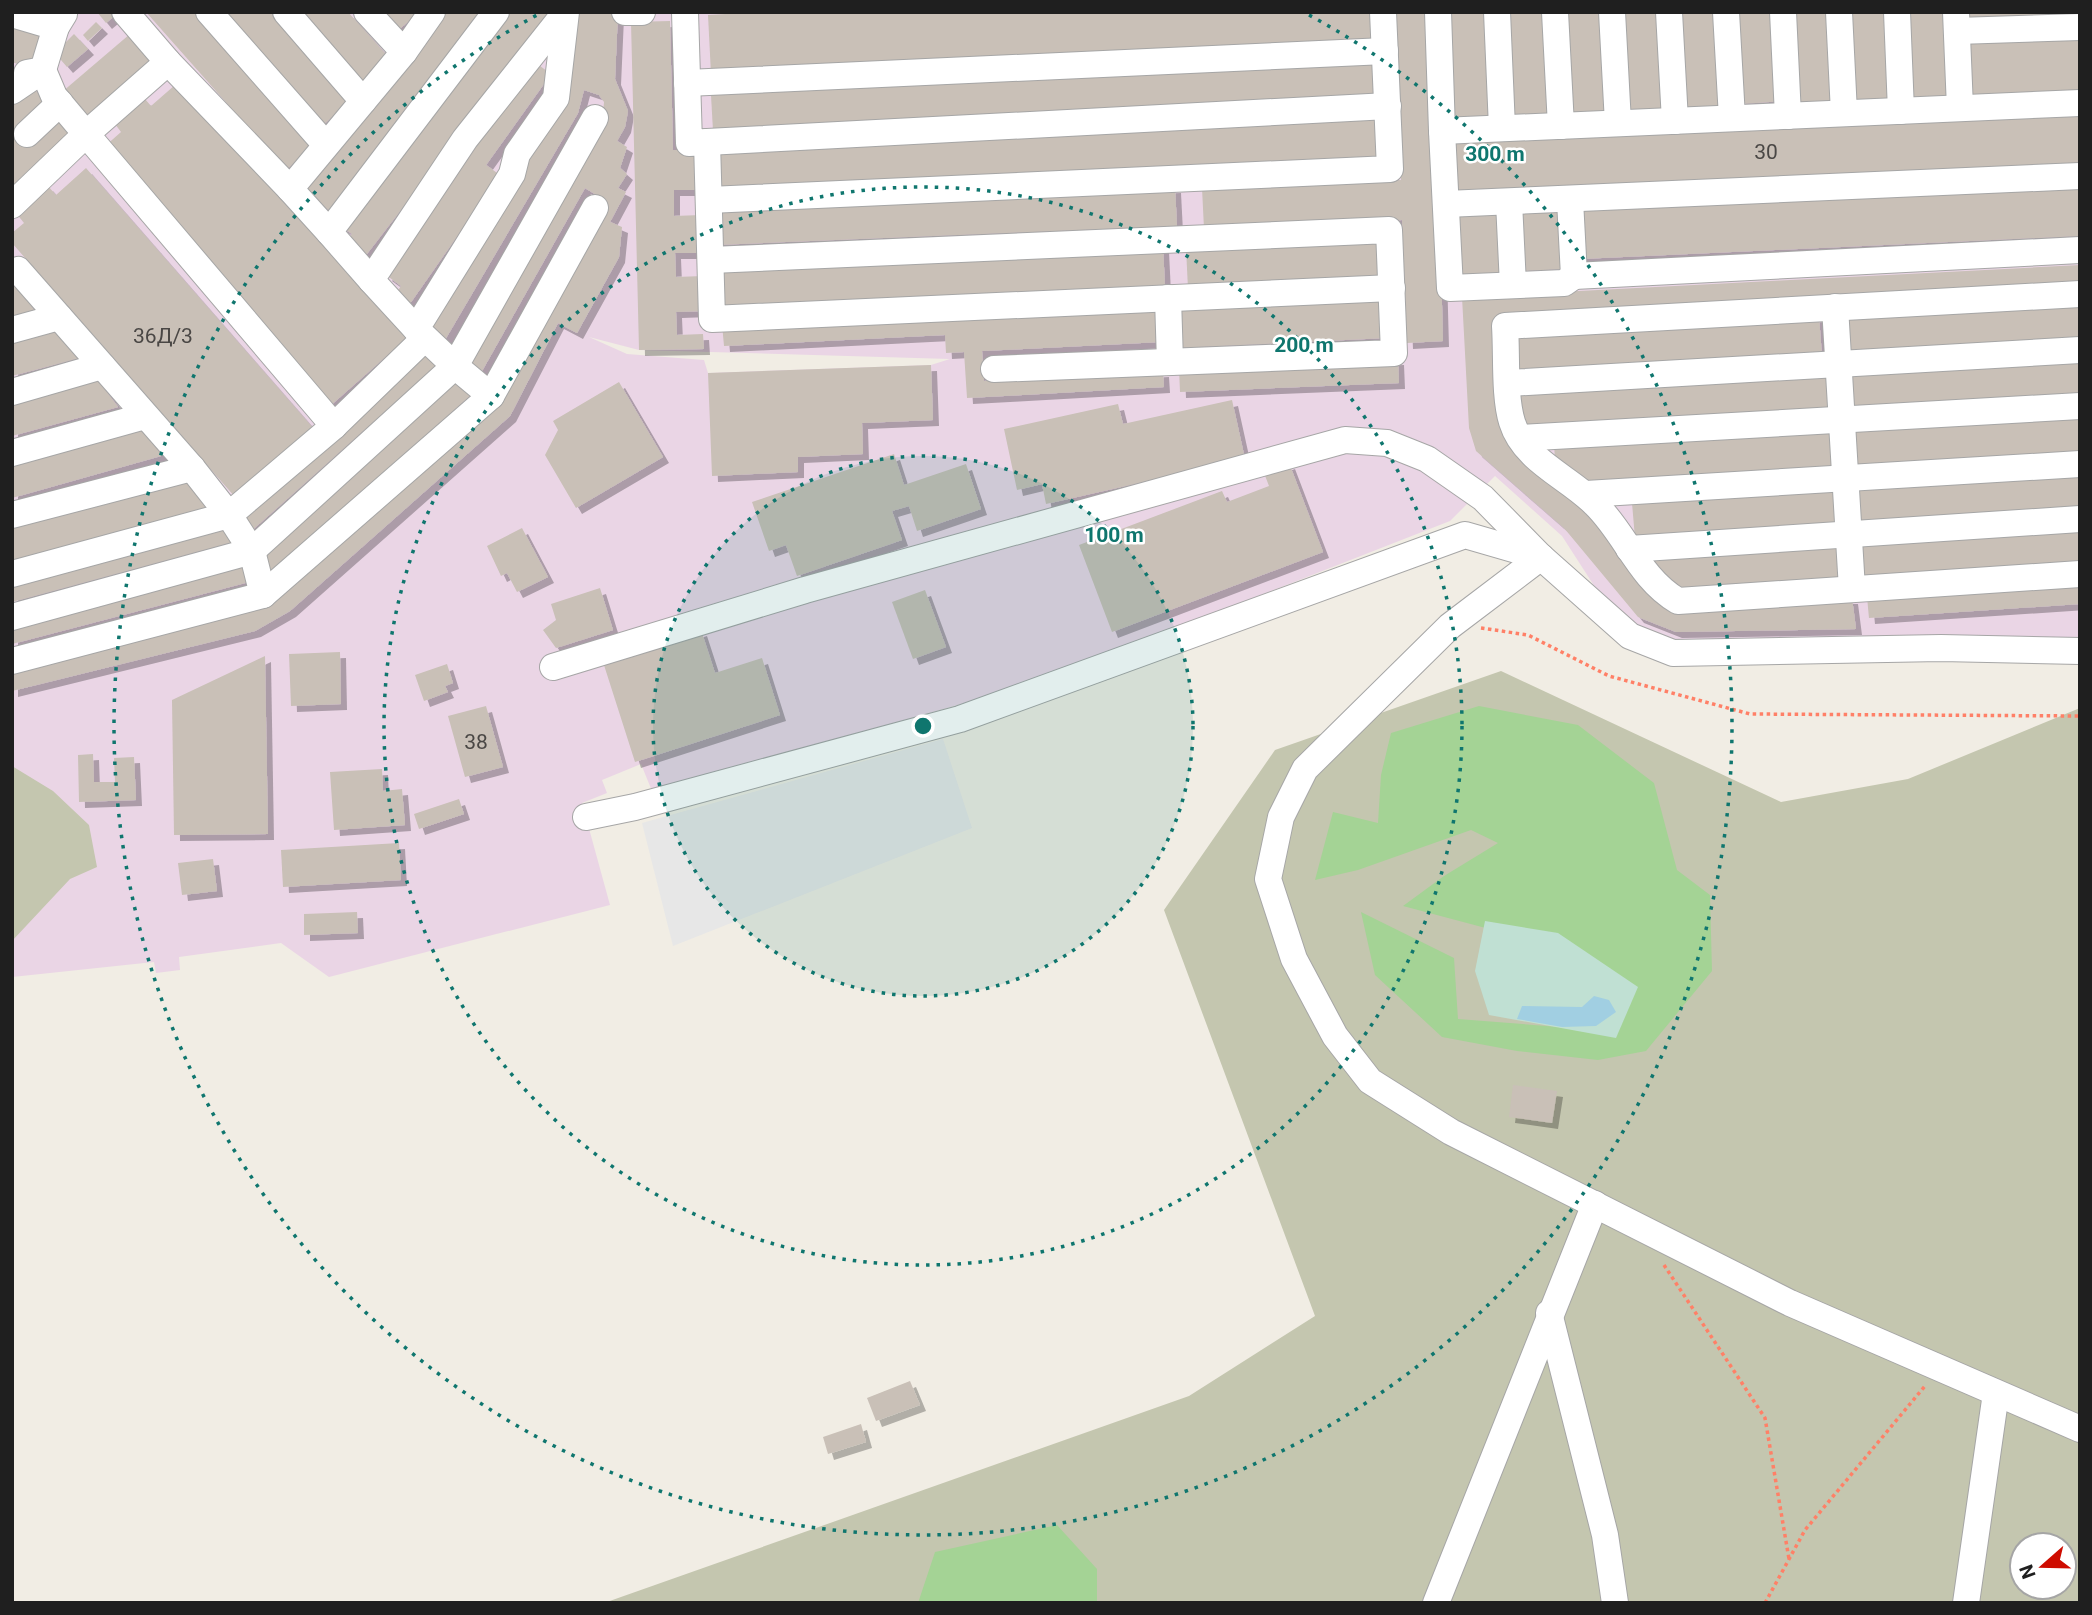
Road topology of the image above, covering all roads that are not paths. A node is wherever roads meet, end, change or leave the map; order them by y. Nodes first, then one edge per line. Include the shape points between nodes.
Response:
1 (125, 12) edge
2 (209, 12) edge
3 (286, 12) edge
4 (367, 12) edge
5 (432, 12) edge
6 (496, 12) edge
7 (566, 12) edge
8 (625, 12) edge
9 (642, 12) edge
10 (685, 12) edge
11 (1383, 12) edge
12 (1438, 12) edge
13 (1497, 12) edge
14 (1555, 12) edge
15 (1612, 12) edge
16 (1669, 12) edge
17 (1726, 12) edge
18 (1783, 12) edge
19 (1839, 12) edge
20 (1897, 12) edge
21 (12, 14) edge
22 (61, 20) edge
23 (1956, 22) edge
24 (2080, 27) edge
25 (1385, 51) junction
26 (404, 52) junction
27 (168, 62) junction
28 (43, 71) junction
29 (12, 74) edge
30 (687, 83) junction
31 (12, 91) edge
32 (363, 101) junction
33 (60, 103) junction
34 (2080, 103) edge
35 (1388, 106) junction
36 (1960, 108) junction
37 (1901, 111) junction
38 (1844, 113) junction
39 (1788, 116) junction
40 (595, 118) dead end
41 (1732, 118) junction
42 (1675, 121) junction
43 (1618, 123) junction
44 (1561, 126) junction
45 (1503, 128) junction
46 (1442, 131) junction
47 (27, 134) dead end
48 (86, 134) junction
49 (707, 142) junction
50 (326, 145) junction
51 (2080, 176) edge
52 (290, 189) junction
53 (709, 200) junction
54 (1570, 200) junction
55 (1508, 202) junction
56 (1446, 204) junction
57 (12, 205) edge
58 (594, 208) dead end
59 (329, 232) junction
60 (2080, 250) edge
61 (711, 260) junction
62 (14, 268) edge
63 (1574, 276) junction
64 (371, 280) junction
65 (1513, 285) junction
66 (1392, 289) junction
67 (2080, 294) edge
68 (1168, 298) junction
69 (1835, 307) junction
70 (59, 317) junction
71 (12, 330) edge
72 (420, 334) junction
73 (2080, 350) edge
74 (1170, 362) junction
75 (1839, 364) junction
76 (102, 366) junction
77 (455, 366) junction
78 (994, 369) dead end
79 (1508, 383) junction
80 (12, 391) edge
81 (491, 396) junction
82 (2080, 406) edge
83 (145, 416) junction
84 (1842, 419) junction
85 (334, 426) junction
86 (1521, 438) junction
87 (12, 453) edge
88 (2080, 464) edge
89 (192, 468) junction
90 (1846, 478) junction
91 (1586, 494) junction
92 (12, 515) edge
93 (229, 515) junction
94 (2080, 519) edge
95 (1849, 534) junction
96 (1629, 549) junction
97 (252, 551) junction
98 (1541, 557) junction
99 (12, 574) edge
100 (2080, 574) edge
101 (1853, 589) junction
102 (263, 595) junction
103 (12, 617) edge
104 (2080, 651) edge
105 (12, 661) edge
106 (553, 667) dead end
107 (586, 817) dead end
108 (1595, 1204) junction
109 (1549, 1313) junction
110 (1996, 1393) junction
111 (2080, 1429) edge
112 (1436, 1603) edge
113 (1615, 1603) edge
114 (1966, 1603) edge

1 - 27 lane
2 - 50 lane
3 - 32 lane
4 - 26 lane
5 - 26 lane
6 - 59 lane
7 - 64 lane via 465,139
7 - 72 lane via 556,98 517,154 512,174
8 - 9 lane
10 - 30 lane
11 - 25 lane
12 - 46 lane
13 - 45 lane
14 - 44 lane
15 - 43 lane
16 - 42 lane
17 - 41 lane
18 - 39 lane
19 - 38 lane
20 - 37 lane
21 - 22 lane
22 - 28 lane
23 - 24 lane
23 - 36 lane
25 - 30 lane
25 - 35 lane
26 - 32 lane
27 - 48 lane
27 - 52 lane
28 - 29 lane
28 - 31 lane
28 - 33 lane
30 - 49 lane via 689,143
32 - 50 lane
33 - 47 lane
33 - 48 lane
34 - 36 lane
35 - 49 lane
35 - 53 lane via 1390,169
36 - 37 lane
37 - 38 lane
38 - 39 lane
39 - 41 lane
40 - 77 lane
41 - 42 lane
42 - 43 lane
43 - 44 lane
44 - 45 lane
45 - 46 lane
46 - 56 lane
48 - 57 lane
48 - 85 lane
49 - 53 lane
50 - 52 lane
51 - 54 lane
52 - 59 lane
53 - 61 lane
54 - 55 lane
54 - 63 lane
55 - 56 lane
55 - 65 lane
56 - 65 lane via 1450,288
58 - 81 lane
59 - 64 lane
60 - 63 lane
61 - 66 lane via 1389,230
61 - 68 lane via 712,319
62 - 70 lane
63 - 65 lane via 1564,282
64 - 72 lane
66 - 68 lane
66 - 74 lane via 1394,353
67 - 69 lane
68 - 74 lane
69 - 75 lane
69 - 79 lane via 1504,326
70 - 71 lane
70 - 76 lane
72 - 77 lane
72 - 85 lane
73 - 75 lane
74 - 78 lane
75 - 79 lane
75 - 84 lane
76 - 80 lane
76 - 83 lane
77 - 81 lane
77 - 97 lane
79 - 86 lane via 1512,423
81 - 102 lane
82 - 84 lane
83 - 87 lane
83 - 89 lane
84 - 86 lane
84 - 90 lane
85 - 93 lane
86 - 91 lane via 1540,460
88 - 90 lane
89 - 92 lane
89 - 93 lane
90 - 91 lane
90 - 95 lane
91 - 96 lane
93 - 97 lane
93 - 99 lane
94 - 95 lane
95 - 96 lane
95 - 101 lane
96 - 101 lane via 1653,582 1678,601
97 - 102 lane
97 - 103 lane
98 - 104 lane via 1630,636 1673,653 1941,648
98 - 106 lane via 1483,498 1427,459 1387,443 1345,440 805,590
98 - 107 lane via 1465,535 960,719
98 - 108 lane via 1454,624 1305,769 1281,817 1269,878 1294,959 1335,1036 1370,1081 1451,1132
100 - 101 lane
102 - 105 lane
108 - 109 lane
108 - 110 lane via 1790,1303
109 - 112 lane
109 - 113 lane via 1605,1535
110 - 111 lane
110 - 114 lane

